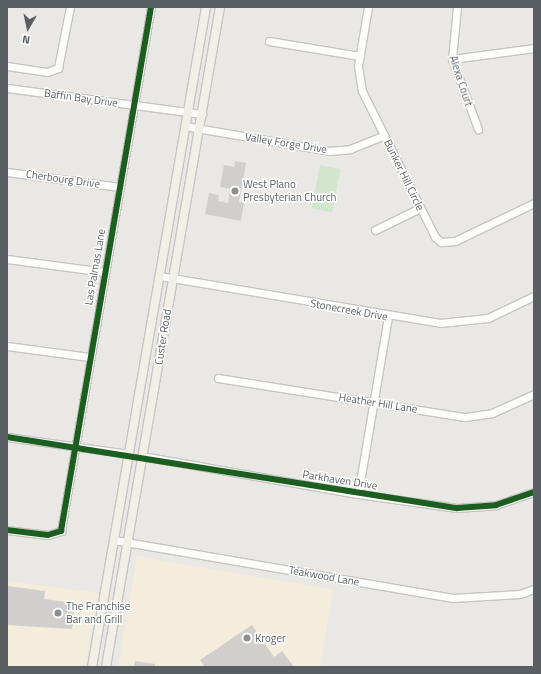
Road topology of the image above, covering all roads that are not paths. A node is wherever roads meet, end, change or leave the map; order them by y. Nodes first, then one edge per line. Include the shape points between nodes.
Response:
1 (70, 7) edge
2 (152, 7) edge
3 (206, 7) edge
4 (220, 7) edge
5 (368, 7) edge
6 (457, 7) edge
7 (269, 41) dead end
8 (534, 48) edge
9 (360, 56) junction
10 (452, 59) junction
11 (7, 66) edge
12 (7, 88) edge
13 (135, 105) junction
14 (188, 112) junction
15 (202, 114) junction
16 (185, 126) junction
17 (199, 129) junction
18 (478, 130) dead end
19 (384, 135) junction
20 (7, 172) edge
21 (120, 187) junction
22 (534, 203) edge
23 (420, 208) junction
24 (375, 230) dead end
25 (7, 259) edge
26 (105, 272) junction
27 (160, 276) junction
28 (173, 278) junction
29 (534, 296) edge
30 (388, 317) junction
31 (7, 346) edge
32 (89, 357) junction
33 (218, 378) dead end
34 (534, 394) edge
35 (373, 403) junction
36 (7, 437) edge
37 (75, 446) junction
38 (129, 454) junction
39 (142, 456) junction
40 (534, 492) edge
41 (358, 494) junction
42 (7, 530) edge
43 (114, 540) junction
44 (127, 542) junction
45 (534, 589) edge
46 (99, 627) junction
47 (112, 629) junction
48 (92, 667) edge
49 (106, 667) edge

1 - 11 street via 56,70 47,72
2 - 13 street, Las Palmas Lane
3 - 14 main road, Custer Road
4 - 15 main road, Custer Road
5 - 9 street, Bunker Hill Circle
6 - 10 street, Alexa Court
7 - 9 street
8 - 10 street
9 - 19 street, Bunker Hill Circle via 358,66 362,91
10 - 18 street, Alexa Court
12 - 13 street, Baffin Bay Drive
13 - 14 street, Baffin Bay Drive
13 - 21 street, Las Palmas Lane
14 - 15 street, Baffin Bay Drive
14 - 16 main road, Custer Road
15 - 17 main road, Custer Road
16 - 17 street, Valley Forge Drive
16 - 27 main road, Custer Road
17 - 19 street, Valley Forge Drive via 329,151 354,148
17 - 28 main road, Custer Road
19 - 23 street, Bunker Hill Circle
20 - 21 street, Cherbourg Drive
21 - 26 street, Las Palmas Lane
22 - 23 street, Bunker Hill Circle via 446,242 435,236
23 - 24 street
25 - 26 street
26 - 32 street, Las Palmas Lane
27 - 28 street, Stonecreek Drive
27 - 38 main road, Custer Road
28 - 30 street, Stonecreek Drive
28 - 39 main road, Custer Road
29 - 30 street, Stonecreek Drive via 488,318 471,322 440,323
30 - 35 street
31 - 32 street
32 - 37 street, Las Palmas Lane
33 - 35 street, Heather Hill Lane
34 - 35 street, Heather Hill Lane via 478,417
35 - 41 street
36 - 37 street
37 - 38 street
37 - 42 street, Las Palmas Lane via 61,531 48,535
38 - 39 main road
38 - 43 main road, Custer Road
39 - 41 street, Parkhaven Drive
39 - 44 main road, Custer Road
40 - 41 street, Parkhaven Drive via 496,505 476,508
43 - 44 street, Teakwood Lane
43 - 46 main road, Custer Road
44 - 45 street, Teakwood Lane via 453,598 520,594
44 - 47 main road, Custer Road
46 - 47 main road
46 - 48 main road, Custer Road
47 - 49 main road, Custer Road

